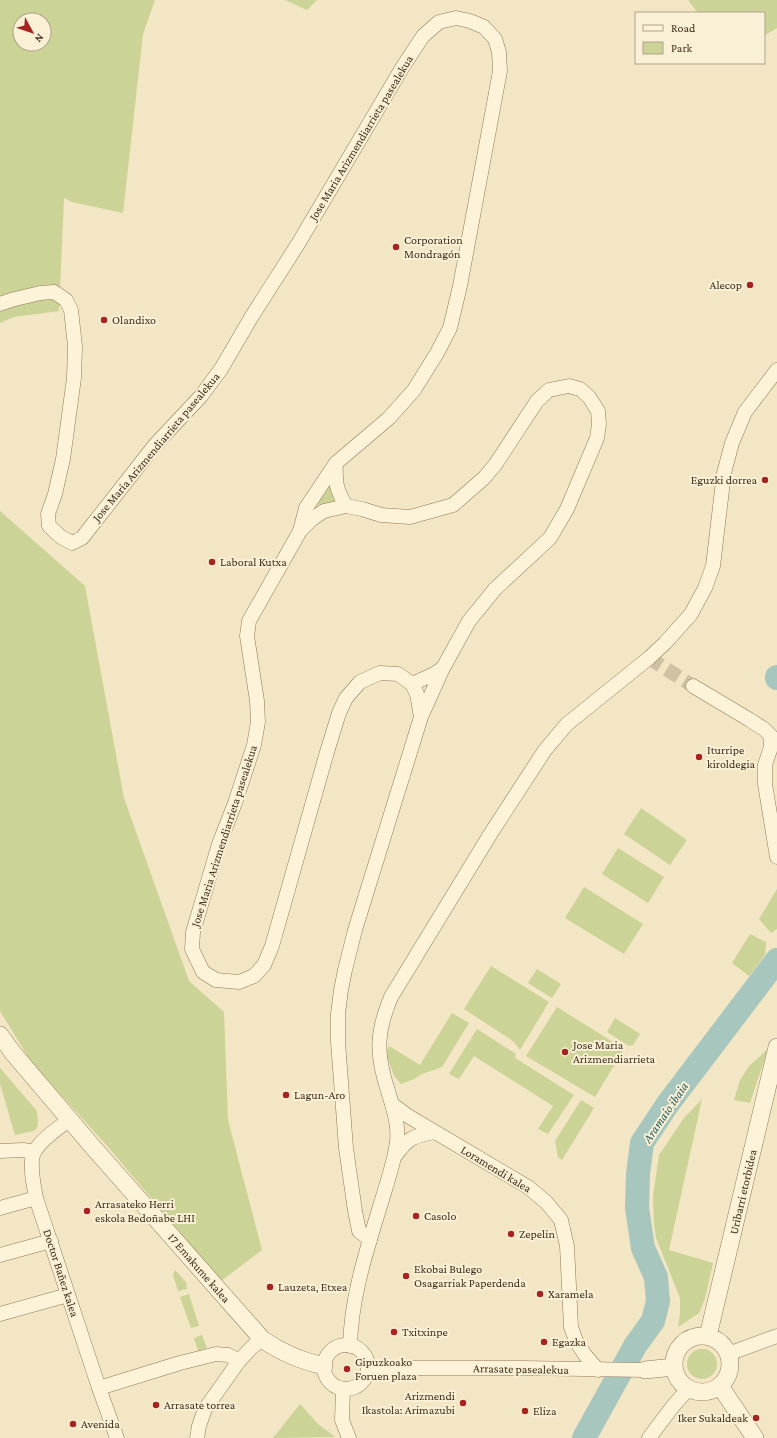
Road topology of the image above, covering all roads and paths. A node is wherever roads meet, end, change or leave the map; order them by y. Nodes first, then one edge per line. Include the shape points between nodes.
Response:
1 (0, 304) edge
2 (777, 370) edge
3 (336, 463) junction
4 (346, 506) junction
5 (300, 531) junction
6 (443, 668) junction
7 (412, 684) junction
8 (692, 686) tunnel mouth
9 (421, 717) junction
10 (777, 857) edge
11 (0, 1035) edge
12 (777, 1047) edge
13 (392, 1104) junction
14 (70, 1119) junction
15 (434, 1132) junction
16 (0, 1151) edge
17 (34, 1152) junction
18 (394, 1158) junction
19 (36, 1198) junction
20 (0, 1208) edge
21 (370, 1240) junction
22 (51, 1241) junction
23 (0, 1255) edge
24 (68, 1295) junction
25 (0, 1314) edge
26 (708, 1336) junction
27 (777, 1336) edge
28 (262, 1339) junction
29 (350, 1346) junction
30 (728, 1354) junction
31 (239, 1361) junction
32 (324, 1366) junction
33 (368, 1368) junction
34 (674, 1368) junction
35 (601, 1370) junction
36 (645, 1370) joint
37 (720, 1386) junction
38 (99, 1388) junction
39 (688, 1388) junction
40 (343, 1389) junction
41 (117, 1438) edge
42 (197, 1438) edge
43 (350, 1438) edge
44 (650, 1438) edge
45 (755, 1438) edge

1 - 3 street, Jose Maria Arizmendiarrieta pasealekua via 40,293 54,292 66,300 71,310 76,346 74,378 63,459 48,514 49,526 72,543 82,538 155,445 201,396 221,369 423,36 439,22 456,18 470,20 484,27 495,38 500,71 450,328 414,390 389,418
2 - 13 street via 745,412 732,443 724,473 713,566 691,614 650,658 567,724 545,750 391,997 383,1015 379,1048 380,1063
3 - 4 street via 335,481
3 - 5 street via 306,508
4 - 5 street, Jose Maria Arizmendiarrieta pasealekua via 324,511
4 - 6 street, Jose Maria Arizmendiarrieta pasealekua via 381,515 410,516 454,506 495,465 537,400 549,390 569,386 580,389 598,411 597,438 567,509 550,538 495,589 469,621
5 - 7 street, Jose Maria Arizmendiarrieta pasealekua via 249,621 246,636 258,722 254,745 219,844 193,932 192,949 204,972 216,980 238,982 254,976 264,965 274,940 327,752 346,698 360,682 380,672 398,674
6 - 7 street
6 - 9 street, Jose Maria Arizmendiarrieta pasealekua
7 - 9 street, Jose Maria Arizmendiarrieta pasealekua via 417,694
8 - 10 street via 750,720 771,736 771,747 765,765 765,784
9 - 21 street, Jose Maria Arizmendiarrieta pasealekua via 355,930 338,1014 341,1088 352,1190 359,1231
11 - 14 street, 17 Emakume kalea
12 - 26 street, Uribarri etorbidea
13 - 15 street, Loramendi kalea
13 - 18 street via 396,1117 397,1140
14 - 17 street via 44,1140
14 - 28 street, 17 Emakume kalea
15 - 18 street via 409,1139
15 - 35 street, Loramendi kalea via 528,1187 546,1202 561,1220 567,1246 571,1327 585,1355
16 - 17 street
17 - 19 street, Doctor Bañez kalea via 32,1169
18 - 21 street
19 - 20 street
19 - 22 street, Doctor Bañez kalea
21 - 29 street via 353,1311
22 - 23 street
22 - 24 street, Doctor Bañez kalea
24 - 25 street
24 - 38 street, Doctor Bañez kalea
26 - 30 street via 719,1342
26 - 34 street via 694,1337 680,1345 674,1359
27 - 30 street
28 - 31 street
28 - 32 street, 17 Emakume kalea via 288,1356
29 - 32 street via 333,1350 328,1354
29 - 33 street via 361,1351
30 - 37 street via 730,1367
31 - 38 street via 225,1354 212,1355
31 - 42 street via 205,1409
32 - 40 street via 327,1379
33 - 35 street, Arrasate pasealekua
33 - 40 street via 366,1376 357,1386
34 - 36 street, Arrasate pasealekua
34 - 39 street via 678,1379
35 - 36 street, Arrasate pasealekua
37 - 39 street via 705,1391
37 - 45 street
38 - 41 street, Doctor Bañez kalea
39 - 44 street
40 - 43 street via 342,1420

